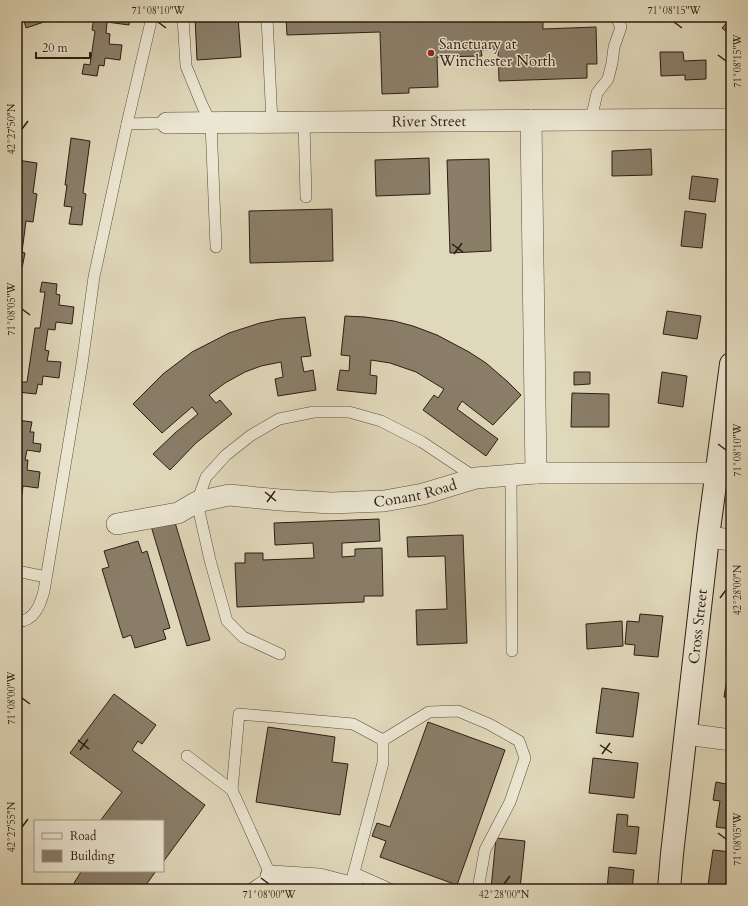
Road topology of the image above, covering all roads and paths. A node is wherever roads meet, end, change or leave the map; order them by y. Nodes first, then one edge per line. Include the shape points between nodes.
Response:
1 (152, 17) edge
2 (183, 17) edge
3 (267, 17) edge
4 (616, 17) edge
5 (731, 119) edge
6 (531, 120) junction
7 (591, 120) junction
8 (304, 122) junction
9 (211, 123) junction
10 (272, 123) junction
11 (127, 124) junction
12 (167, 124) joint
13 (306, 197) dead end
14 (216, 247) dead end
15 (730, 373) edge
16 (536, 473) junction
17 (716, 473) junction
18 (511, 475) junction
19 (476, 478) junction
20 (197, 502) junction
21 (117, 524) dead end
22 (708, 537) junction
23 (731, 540) edge
24 (17, 571) edge
25 (46, 577) junction
26 (17, 622) edge
27 (512, 650) dead end
28 (280, 654) dead end
29 (686, 734) junction
30 (383, 740) junction
31 (731, 740) edge
32 (187, 756) dead end
33 (232, 790) junction
34 (271, 882) edge
35 (352, 883) edge
36 (251, 889) edge
37 (390, 889) edge
38 (478, 889) edge
39 (669, 889) edge

1 - 11 lane
2 - 9 lane via 186,66
3 - 10 lane
4 - 7 lane via 621,27 608,79 597,93
5 - 7 street, River Street
6 - 7 street, River Street
6 - 8 street, River Street
6 - 16 street
8 - 10 street, River Street
8 - 13 lane
9 - 10 street, River Street
9 - 12 street, River Street
9 - 14 lane
11 - 12 lane, River Street
11 - 25 lane via 94,277
15 - 17 street, Cross Street
16 - 17 street, Conant Road
16 - 18 street, Conant Road
17 - 22 street, Cross Street
18 - 19 street, Conant Road
18 - 27 lane
19 - 20 street, Conant Road via 423,494 384,501 331,503 230,495
19 - 20 lane via 422,442 381,421 349,412 314,412 279,420 250,436 226,455 206,477
20 - 21 street, Conant Road via 178,513
20 - 28 lane via 227,621 243,638
22 - 23 street
22 - 29 street, Cross Street
24 - 25 lane
25 - 26 lane via 41,602 35,612 30,619
29 - 31 street
29 - 39 street, Cross Street
30 - 33 lane via 353,724 239,714
30 - 35 lane via 383,763
30 - 38 lane via 429,712 458,711 519,740 525,758 510,802 485,850
32 - 33 lane
33 - 34 lane
34 - 35 street via 319,879
34 - 36 lane
35 - 37 lane

